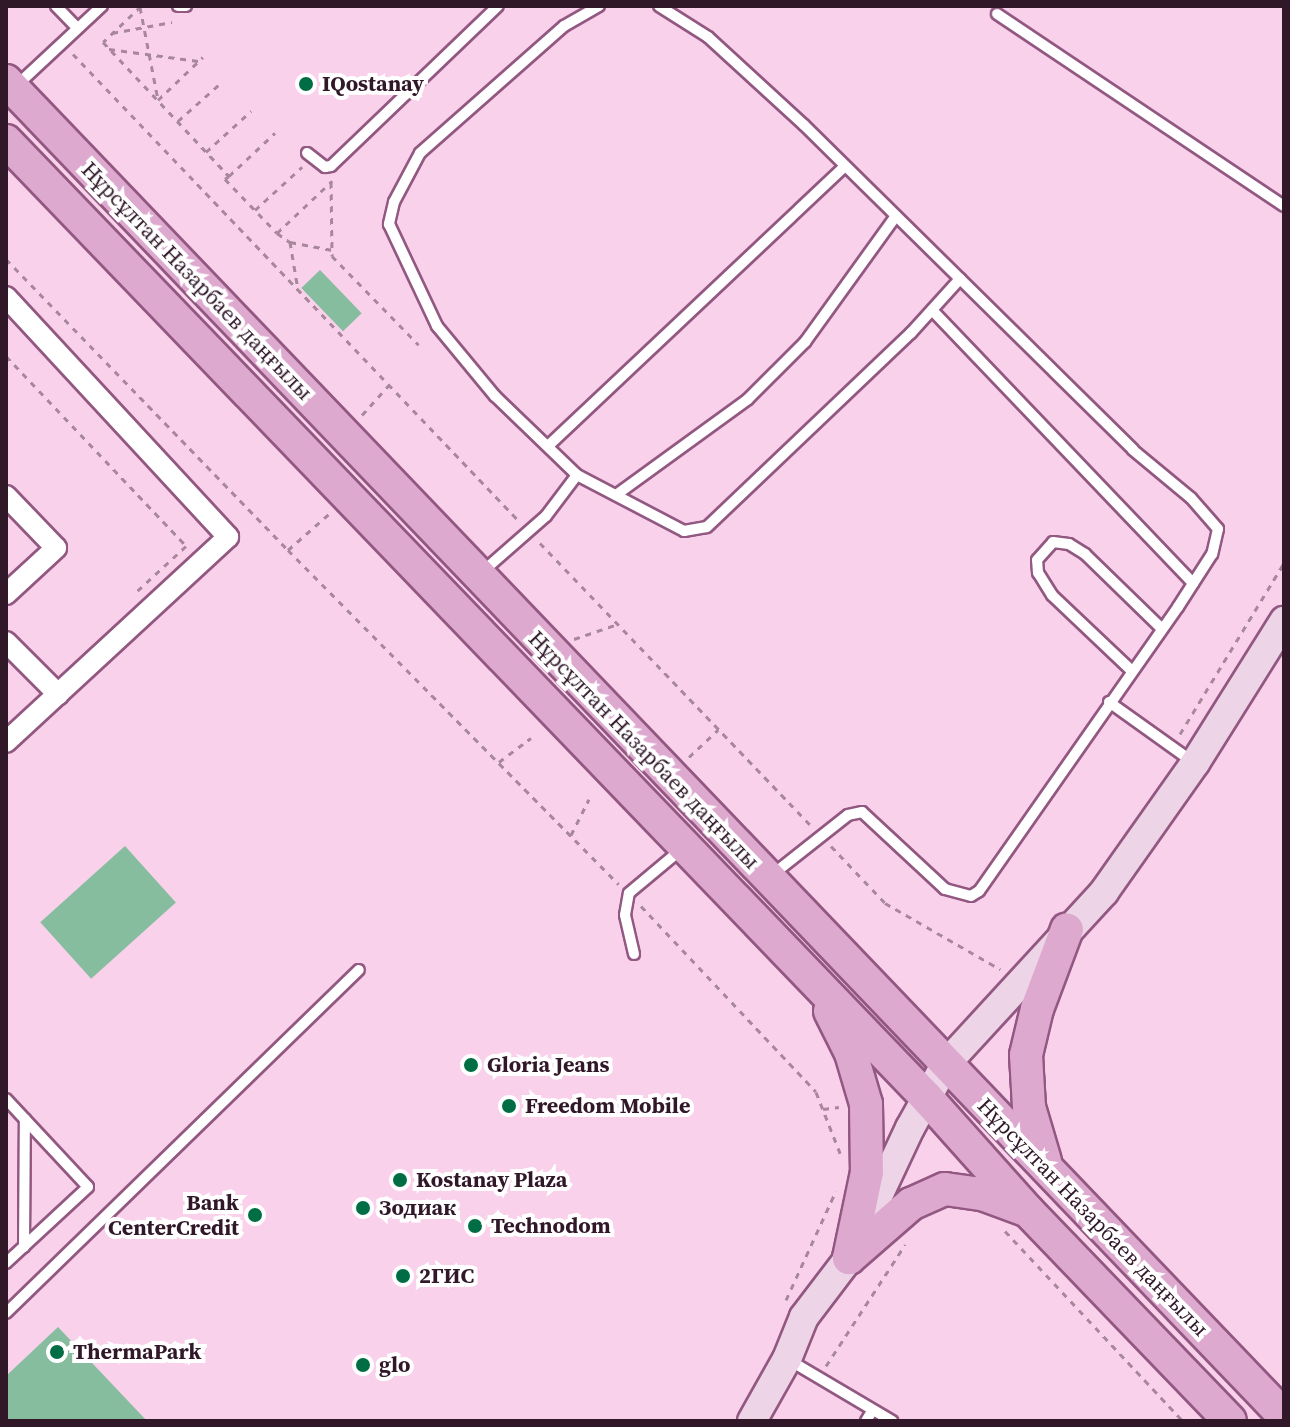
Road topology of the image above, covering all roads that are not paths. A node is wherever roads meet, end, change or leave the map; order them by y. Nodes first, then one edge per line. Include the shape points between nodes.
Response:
1 (56, 6) edge
2 (102, 6) edge
3 (178, 6) edge
4 (186, 6) edge
5 (498, 6) edge
6 (599, 6) edge
7 (659, 6) edge
8 (997, 14) dead end
9 (77, 28) junction
10 (9, 88) edge
11 (6, 141) edge
12 (306, 159) road end
13 (845, 166) junction
14 (1284, 206) edge
15 (896, 216) junction
16 (960, 279) junction
17 (6, 297) edge
18 (932, 310) junction
19 (548, 446) junction
20 (577, 475) junction
21 (616, 495) junction
22 (6, 496) edge
23 (478, 575) junction
24 (1193, 583) junction
25 (6, 594) edge
26 (1284, 621) edge
27 (1162, 629) junction
28 (6, 642) edge
29 (1132, 671) junction
30 (58, 694) junction
31 (1109, 702) junction
32 (6, 742) edge
33 (1184, 755) junction
34 (685, 847) junction
35 (767, 878) junction
36 (1067, 929) junction
37 (634, 954) dead end
38 (359, 970) dead end
39 (817, 984) junction
40 (945, 1065) junction
41 (926, 1097) junction
42 (6, 1099) edge
43 (25, 1119) junction
44 (1045, 1164) junction
45 (1014, 1219) junction
46 (24, 1247) junction
47 (849, 1258) junction
48 (6, 1263) edge
49 (6, 1313) edge
50 (787, 1359) junction
51 (872, 1411) junction
52 (1284, 1416) edge
53 (752, 1421) edge
54 (866, 1421) edge
55 (892, 1421) edge
56 (1230, 1421) edge

1 - 9 lane
2 - 9 lane
3 - 4 lane
5 - 12 lane via 331,166
6 - 19 lane via 564,26 420,153 394,202 389,224 437,326 495,396
7 - 13 lane via 708,37
8 - 14 lane
9 - 10 lane
10 - 23 main road, Нұрсұлтан Назарбаев даңғылы
11 - 34 main road, Нұрсұлтан Назарбаев даңғылы
13 - 15 lane
13 - 19 lane
15 - 16 lane
15 - 21 lane via 805,342 748,399
16 - 18 lane
16 - 24 lane via 1218,529 1212,554
17 - 30 street via 228,537
18 - 21 lane via 707,527 684,531
18 - 24 lane
19 - 20 lane
20 - 21 lane
20 - 23 lane via 546,516
22 - 25 street via 56,548
23 - 35 main road, Нұрсұлтан Назарбаев даңғылы
24 - 27 lane
26 - 33 street
27 - 29 lane
27 - 29 lane via 1069,544 1053,542 1037,560 1038,573 1052,595
28 - 30 street
29 - 31 lane
30 - 32 street
31 - 33 lane
31 - 35 lane via 971,896 945,889 862,812 848,815
33 - 36 street via 1104,892
34 - 37 lane via 629,893 625,915
34 - 39 main road, Нұрсұлтан Назарбаев даңғылы
35 - 40 main road, Нұрсұлтан Назарбаев даңғылы
36 - 40 street
36 - 44 main road via 1026,1055 1029,1107
38 - 49 lane
39 - 41 main road, Нұрсұлтан Назарбаев даңғылы
39 - 47 main road via 851,1053 866,1104 867,1172
40 - 41 street
40 - 44 main road, Нұрсұлтан Назарбаев даңғылы
41 - 45 main road, Нұрсұлтан Назарбаев даңғылы via 955,1130
41 - 47 street
42 - 43 lane
43 - 46 lane
43 - 46 lane via 88,1187
44 - 52 main road, Нұрсұлтан Назарбаев даңғылы
45 - 47 main road via 982,1194 945,1189 911,1204
45 - 56 main road, Нұрсұлтан Назарбаев даңғылы
46 - 48 lane
47 - 50 street via 804,1317
50 - 51 lane
50 - 53 street
51 - 54 lane
51 - 55 lane

